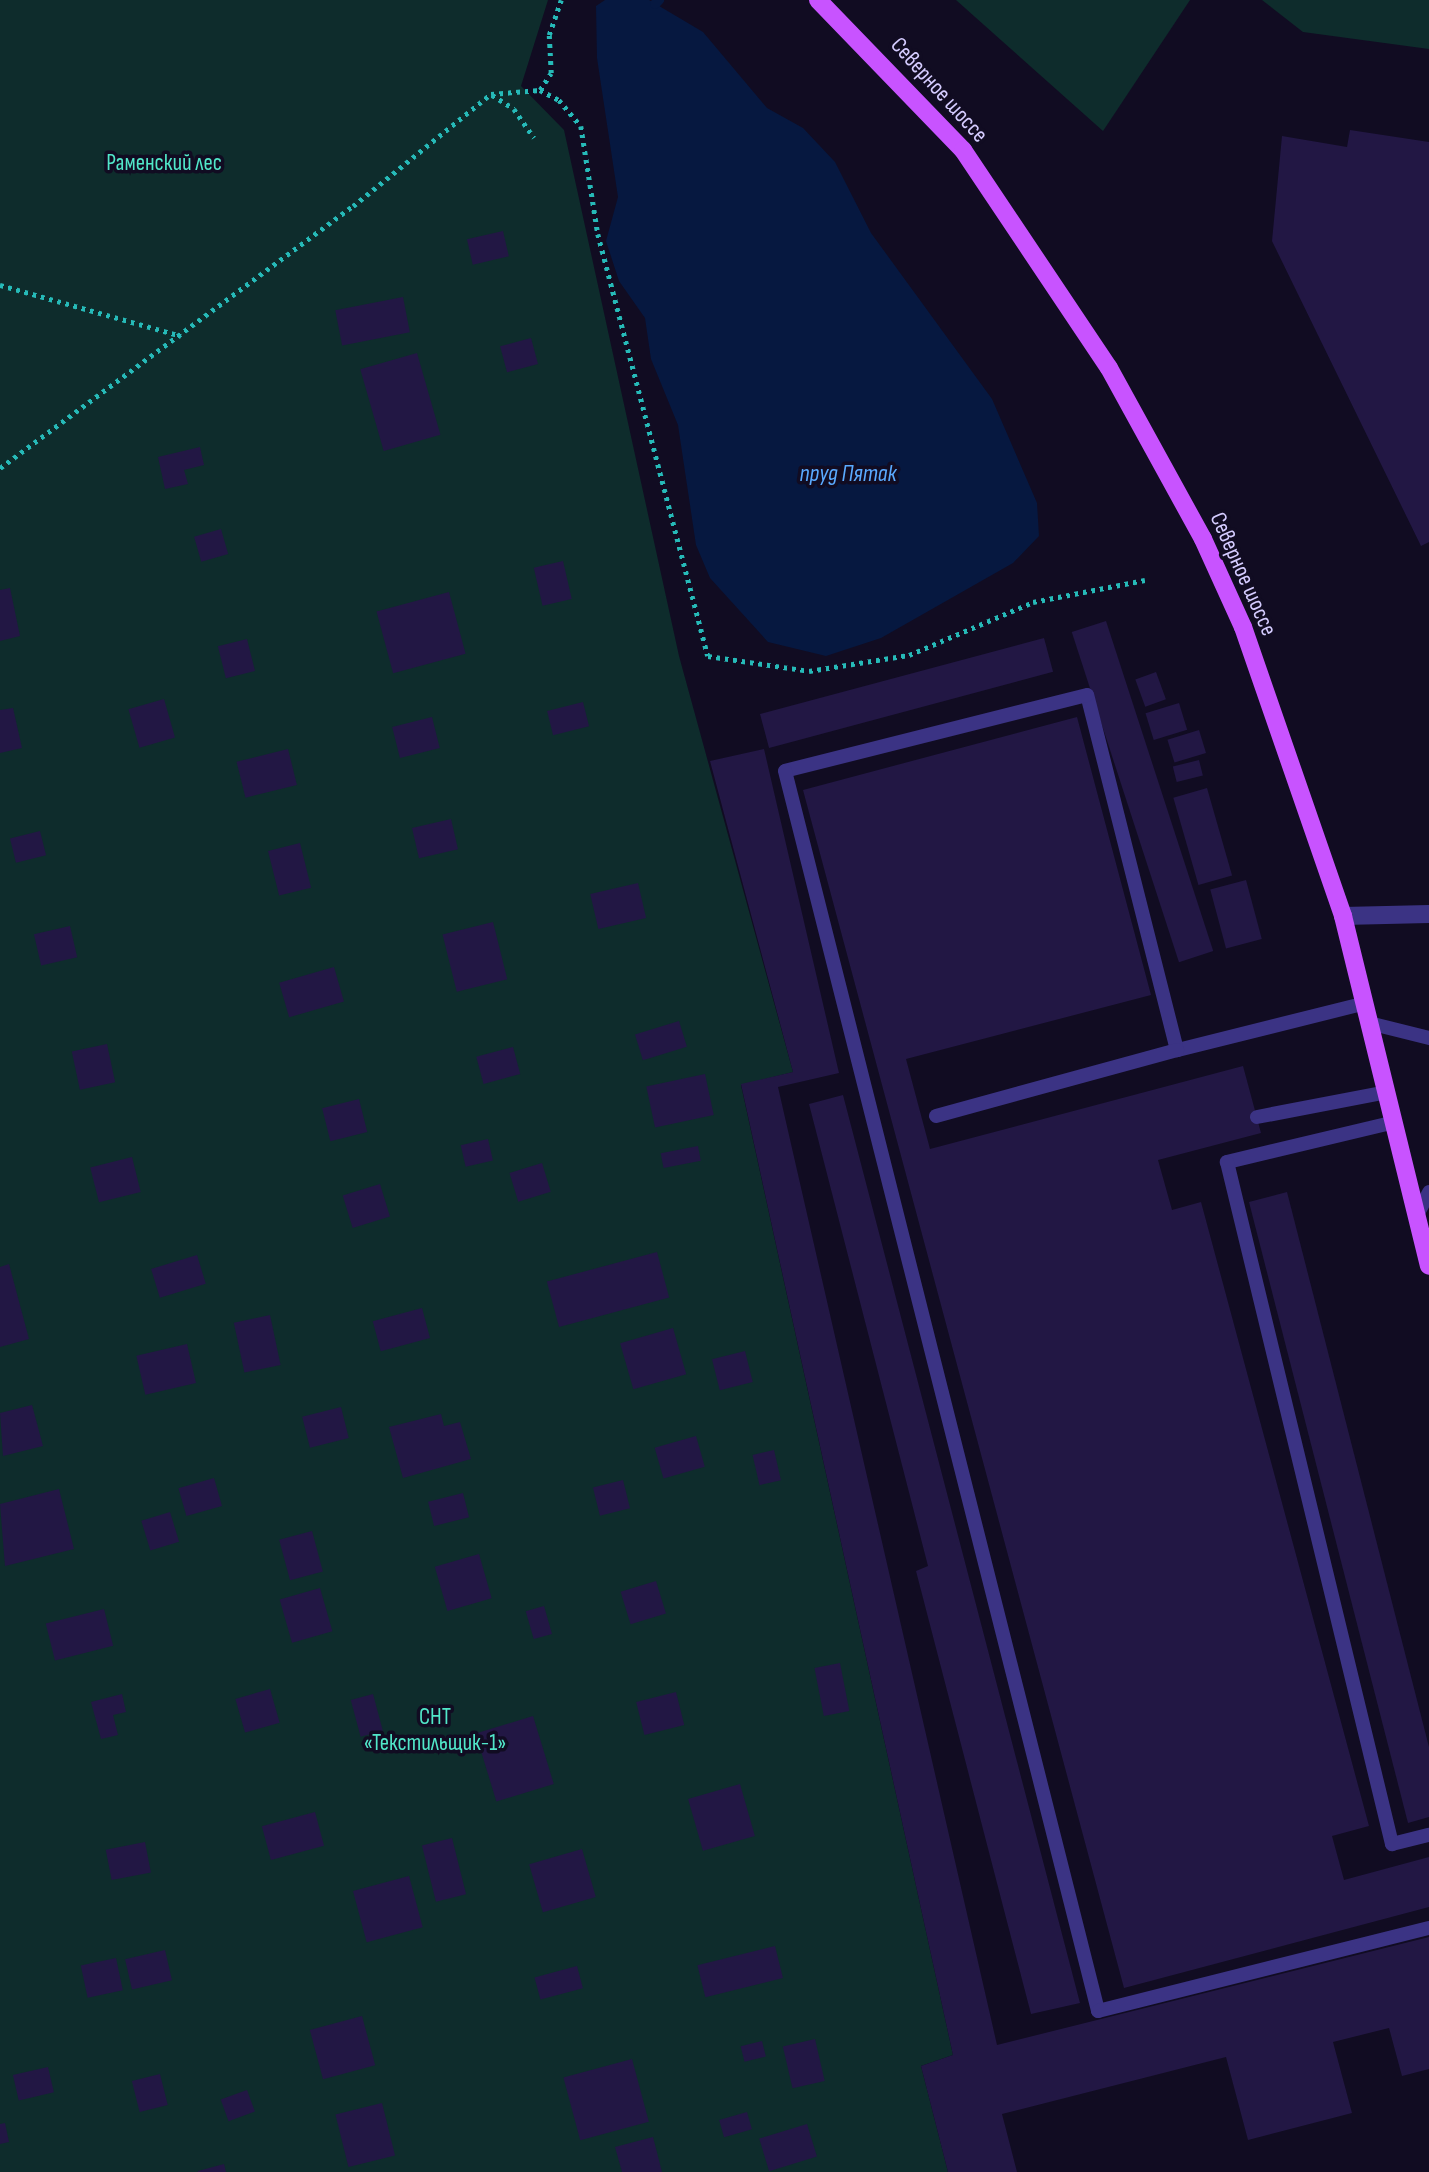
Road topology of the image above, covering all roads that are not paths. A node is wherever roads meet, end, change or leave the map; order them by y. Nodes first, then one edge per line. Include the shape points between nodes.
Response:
1 (818, 0) edge
2 (1429, 914) edge
3 (1343, 916) junction
4 (1366, 1003) junction
5 (1373, 1024) junction
6 (1429, 1038) edge
7 (1177, 1050) junction
8 (1388, 1092) junction
9 (936, 1116) dead end
10 (1257, 1117) dead end
11 (1395, 1122) junction
12 (1429, 1192) edge
13 (1417, 1215) junction
14 (1429, 1266) edge
15 (1429, 1835) edge
16 (1429, 1928) edge

1 - 3 main road, Северное шоссе via 962,150 1109,368 1203,539 1243,627
2 - 3 street
3 - 4 main road, Северное шоссе
4 - 5 main road, Северное шоссе
4 - 7 lane
5 - 6 lane
5 - 8 main road, Северное шоссе
7 - 9 lane
7 - 16 lane via 1087,695 785,771 1098,2011
8 - 10 lane
8 - 11 main road, Северное шоссе
11 - 13 main road, Северное шоссе
11 - 15 lane via 1227,1162 1392,1844
12 - 13 lane
13 - 14 main road, Северное шоссе

